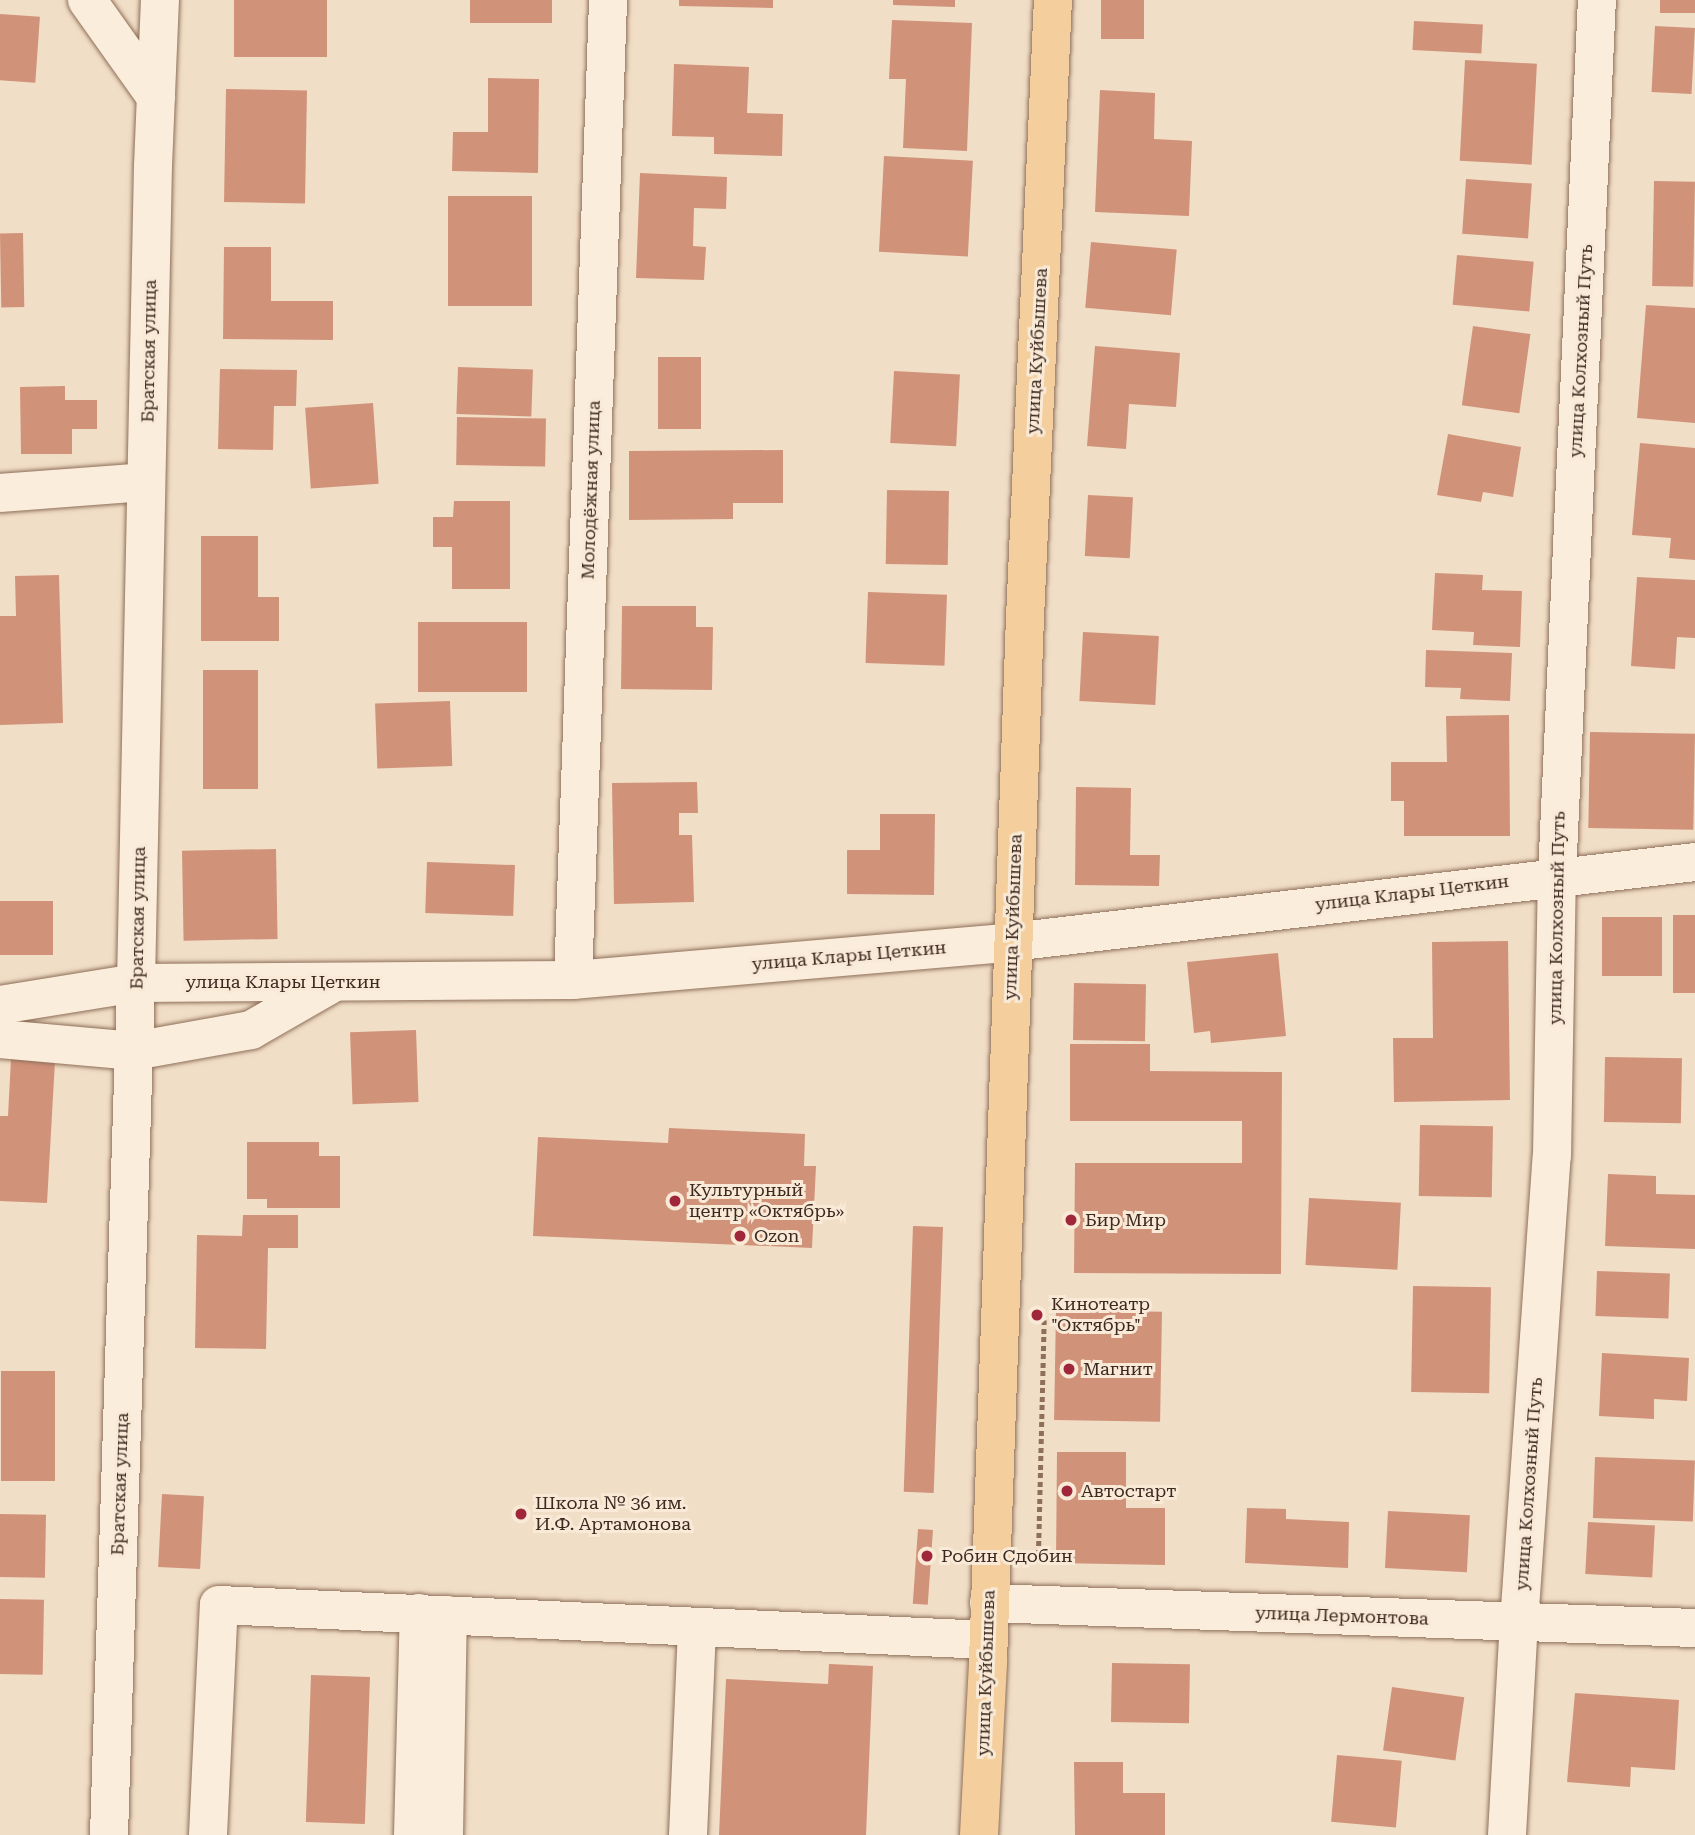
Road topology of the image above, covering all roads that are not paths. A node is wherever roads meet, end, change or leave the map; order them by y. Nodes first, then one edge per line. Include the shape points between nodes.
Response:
1 (87, 0) edge
2 (160, 0) edge
3 (608, 0) edge
4 (1053, 0) edge
5 (1597, 0) edge
6 (156, 97) junction
7 (146, 482) junction
8 (0, 492) edge
9 (1695, 862) edge
10 (1557, 876) junction
11 (1012, 942) junction
12 (573, 980) junction
13 (334, 982) junction
14 (136, 983) junction
15 (0, 1005) edge
16 (0, 1038) edge
17 (134, 1051) junction
18 (434, 1614) junction
19 (989, 1621) junction
20 (1518, 1623) junction
21 (697, 1627) junction
22 (1695, 1628) edge
23 (109, 1835) edge
24 (208, 1835) edge
25 (413, 1835) edge
26 (444, 1835) edge
27 (688, 1835) edge
28 (979, 1835) edge
29 (1507, 1835) edge

1 - 6 street
2 - 6 street, Братская улица
3 - 12 street, Молодёжная улица
4 - 11 main road, улица Куйбышева
5 - 10 street, улица Колхозный Путь
6 - 7 street, Братская улица
7 - 8 street
7 - 14 street, Братская улица
9 - 10 street, улица Клары Цеткин
10 - 11 street, улица Клары Цеткин
10 - 20 street, улица Колхозный Путь via 1552,1156
11 - 12 street, улица Клары Цеткин
11 - 19 main road, улица Куйбышева
12 - 13 street, улица Клары Цеткин
13 - 14 street, улица Клары Цеткин
13 - 17 street via 251,1030
14 - 15 street, улица Клары Цеткин
14 - 17 street, Братская улица
16 - 17 street
17 - 23 street, Братская улица
18 - 21 street, улица Лермонтова
18 - 24 street, улица Лермонтова via 219,1605
18 - 25 street
18 - 26 street
19 - 20 street, улица Лермонтова
19 - 21 street, улица Лермонтова
19 - 28 main road, улица Куйбышева
20 - 22 street, улица Лермонтова
20 - 29 street, улица Колхозный Путь
21 - 27 street

